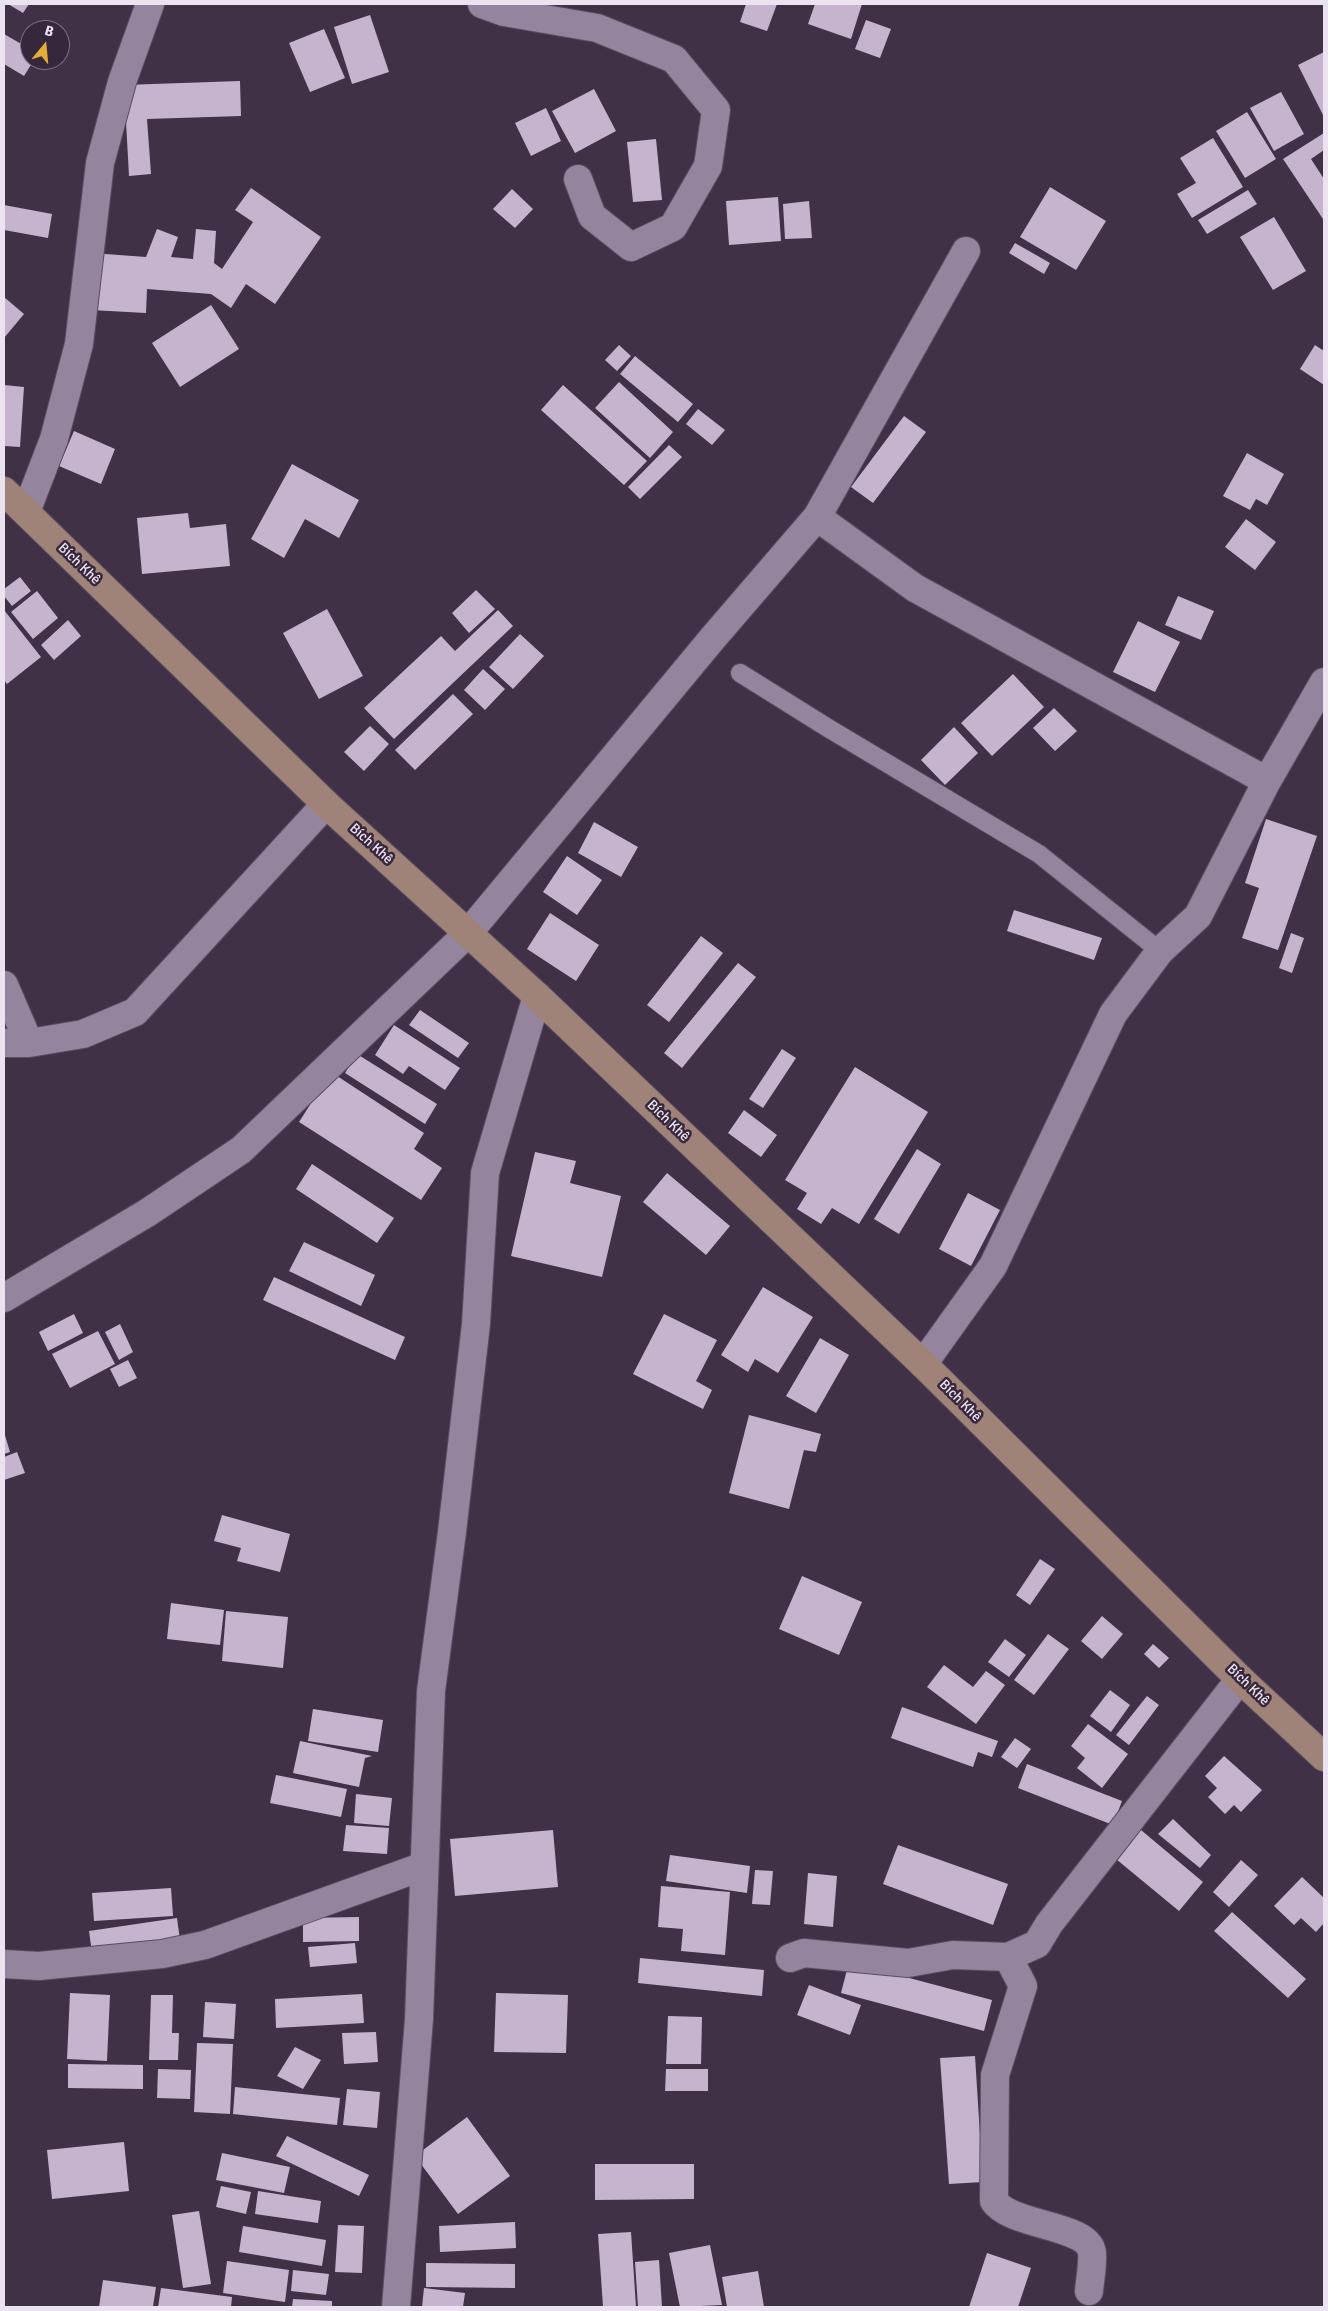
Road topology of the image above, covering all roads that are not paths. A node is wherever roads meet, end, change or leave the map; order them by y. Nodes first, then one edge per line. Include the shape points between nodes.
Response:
1 (150, 4) edge
2 (482, 4) edge
3 (578, 179) dead end
4 (966, 251) dead end
5 (4, 491) edge
6 (26, 512) junction
7 (817, 517) junction
8 (740, 673) dead end
9 (1324, 682) edge
10 (1267, 781) junction
11 (326, 804) junction
12 (469, 932) junction
13 (1160, 952) junction
14 (4, 985) edge
15 (537, 996) junction
16 (16, 1043) edge
17 (4, 1298) edge
18 (923, 1364) junction
19 (1240, 1679) junction
20 (1324, 1757) edge
21 (424, 1866) junction
22 (1008, 1957) junction
23 (790, 1958) dead end
24 (4, 1964) edge
25 (1089, 2291) dead end
26 (396, 2307) edge

1 - 6 street via 122,82 100,163 79,344 54,439
2 - 3 street via 504,12 597,28 674,58 716,110 708,166 673,226 631,247 592,216
4 - 7 street
5 - 6 main road, Bích Khê
6 - 11 main road, Bích Khê
7 - 10 street via 915,588
7 - 12 street
8 - 13 lane via 1039,854
9 - 10 street
10 - 13 street via 1198,916
11 - 12 main road, Bích Khê
11 - 16 street via 134,1012 83,1034
12 - 15 main road, Bích Khê
12 - 17 street via 241,1150 147,1213
13 - 18 street via 1113,1014 993,1266
14 - 16 street
15 - 18 main road, Bích Khê
15 - 21 street via 485,1173 476,1324 430,1691
18 - 19 main road, Bích Khê
19 - 20 main road, Bích Khê
19 - 22 street via 1049,1924 1037,1944
21 - 24 street via 205,1945 162,1954 39,1966
21 - 26 street via 419,2019
22 - 23 street via 953,1955 908,1963 804,1953
22 - 25 street via 1023,1986 995,2075 994,2201 999,2209 1012,2216 1077,2235 1089,2242 1092,2252

